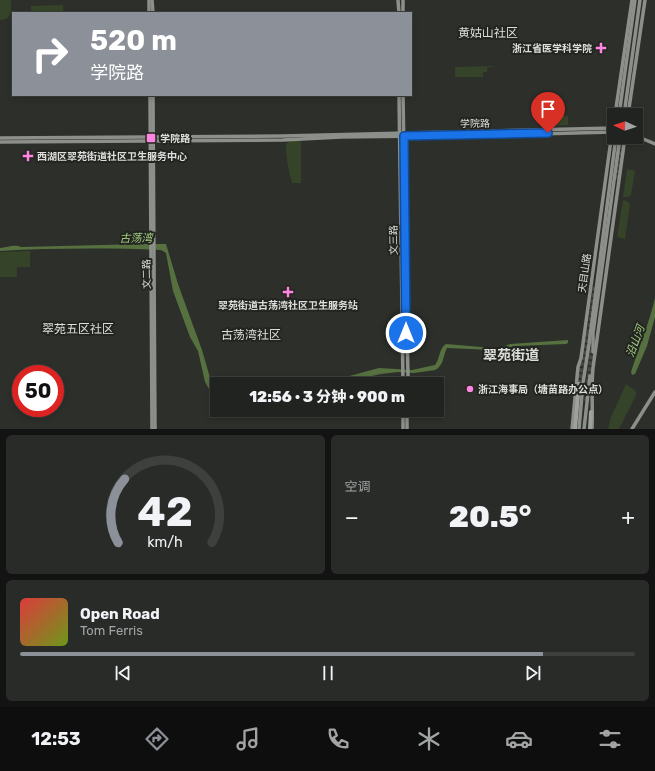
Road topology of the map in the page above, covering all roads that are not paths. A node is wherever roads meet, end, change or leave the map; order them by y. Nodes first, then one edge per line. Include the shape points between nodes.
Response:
1 (149, 0) edge
2 (152, 0) edge
3 (398, 0) edge
4 (403, 0) edge
5 (632, 0) edge
6 (635, 0) edge
7 (640, 0) edge
8 (644, 0) edge
9 (149, 12) edge
10 (152, 12) edge
11 (399, 12) edge
12 (403, 12) edge
13 (152, 96) edge
14 (399, 96) edge
15 (403, 96) edge
16 (615, 108) edge
17 (620, 108) edge
18 (625, 108) edge
19 (629, 108) edge
20 (607, 130) edge
21 (402, 134) junction
22 (0, 138) edge
23 (152, 139) junction
24 (643, 139) edge
25 (0, 142) edge
26 (611, 144) edge
27 (615, 144) edge
28 (619, 144) edge
29 (624, 144) edge
30 (655, 144) edge
31 (152, 250) junction
32 (403, 377) edge
33 (408, 377) edge
34 (579, 384) tunnel mouth
35 (655, 392) edge
36 (590, 412) dead end
37 (403, 417) edge
38 (407, 417) edge
39 (152, 429) edge
40 (155, 429) edge
41 (403, 429) edge
42 (407, 429) edge
43 (574, 429) edge
44 (579, 429) edge
45 (584, 429) edge
46 (591, 429) edge
47 (632, 429) edge

1 - 9 main road
2 - 10 main road
3 - 11 main road
4 - 12 main road
5 - 16 main road
6 - 17 main road
7 - 18 main road
8 - 19 main road
13 - 23 main road, 文二路
14 - 21 main road, 文三路
15 - 21 main road, 文三路
20 - 21 main road, 学院路
21 - 23 main road, 学院路 via 283,140
21 - 32 main road, 文三路
21 - 33 main road, 文三路
22 - 23 main road, 学院路
23 - 25 main road, 学院路
23 - 31 main road, 文二路
24 - 30 main road
26 - 43 main road, 天目山路 via 578,367
27 - 44 main road, 天目山路 via 582,384
28 - 45 main road, 天目山路 via 593,333
29 - 46 main road via 593,368
31 - 39 main road, 文二路
31 - 40 main road, 文二路
34 - 43 highway
35 - 47 main road
36 - 46 highway
37 - 41 main road
38 - 42 main road

